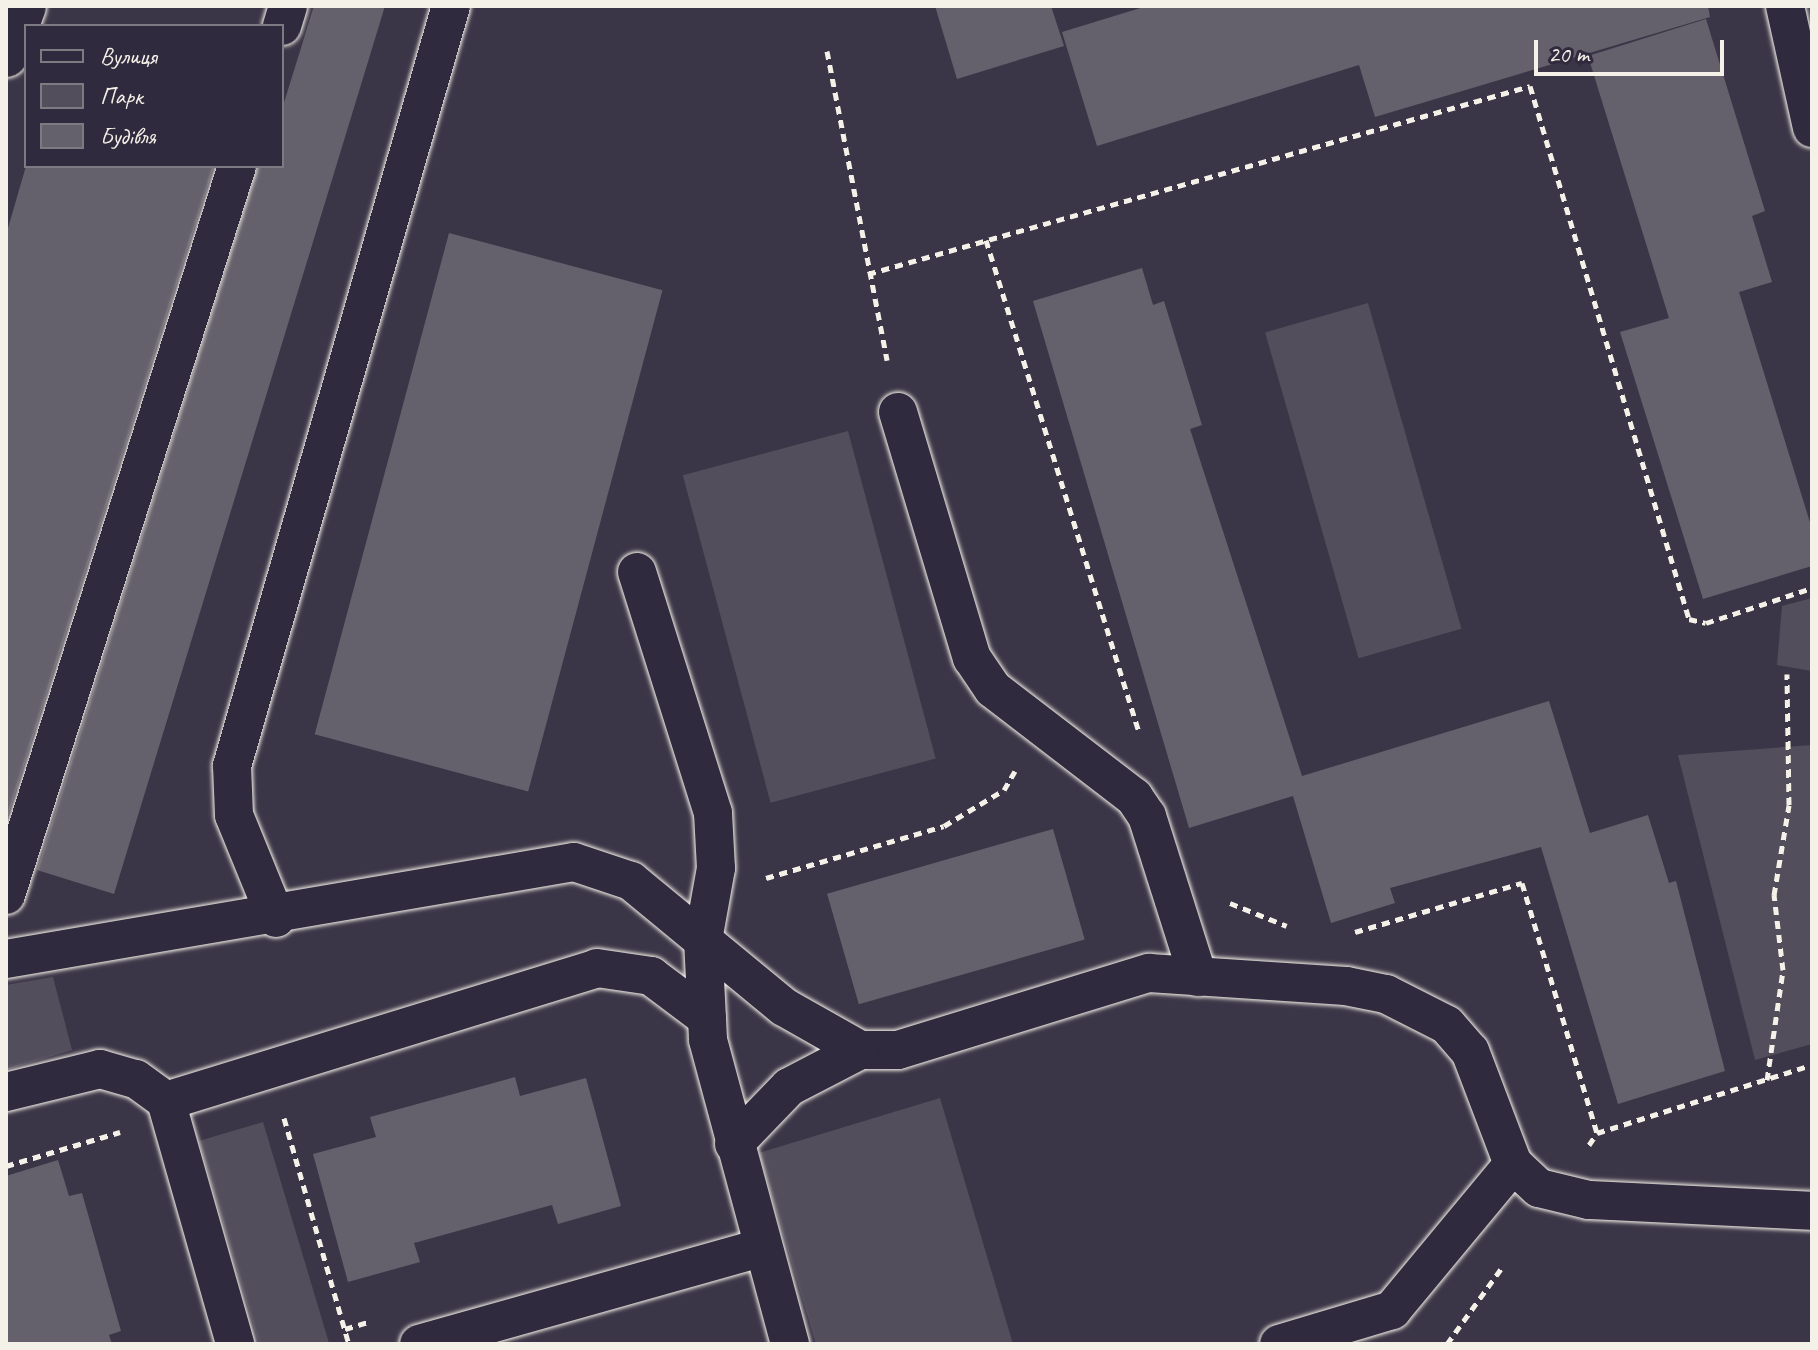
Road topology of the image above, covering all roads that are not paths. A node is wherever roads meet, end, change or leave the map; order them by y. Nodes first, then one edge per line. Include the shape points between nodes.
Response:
1 (24, 6) edge
2 (451, 6) edge
3 (1785, 6) edge
4 (6, 55) edge
5 (1812, 128) edge
6 (236, 168) edge
7 (898, 412) road end
8 (637, 572) dead end
9 (6, 895) edge
10 (276, 918) junction
11 (703, 940) junction
12 (6, 959) edge
13 (1198, 977) junction
14 (707, 1018) junction
15 (860, 1050) junction
16 (6, 1092) edge
17 (169, 1109) junction
18 (734, 1144) junction
19 (1513, 1164) junction
20 (1812, 1211) edge
21 (760, 1248) junction
22 (1296, 1342) edge
23 (235, 1344) edge
24 (419, 1344) edge
25 (790, 1344) edge

1 - 4 street
2 - 10 lane via 232,766 234,815
3 - 5 lane
6 - 9 lane
7 - 13 lane via 980,673 1134,797 1147,816
8 - 11 lane via 713,813 716,868
10 - 11 lane via 574,862 631,881
10 - 12 lane
11 - 14 lane
11 - 15 lane via 823,1035
13 - 15 lane via 1149,973 898,1050
13 - 19 lane via 1346,986 1422,1009 1470,1051
14 - 17 lane via 651,976 597,968 270,1069
14 - 18 lane
15 - 18 lane via 789,1087
16 - 17 lane via 100,1069 136,1079
17 - 23 lane
18 - 21 lane
19 - 20 lane via 1539,1188 1589,1200
19 - 22 lane via 1392,1310
21 - 24 lane
21 - 25 lane

